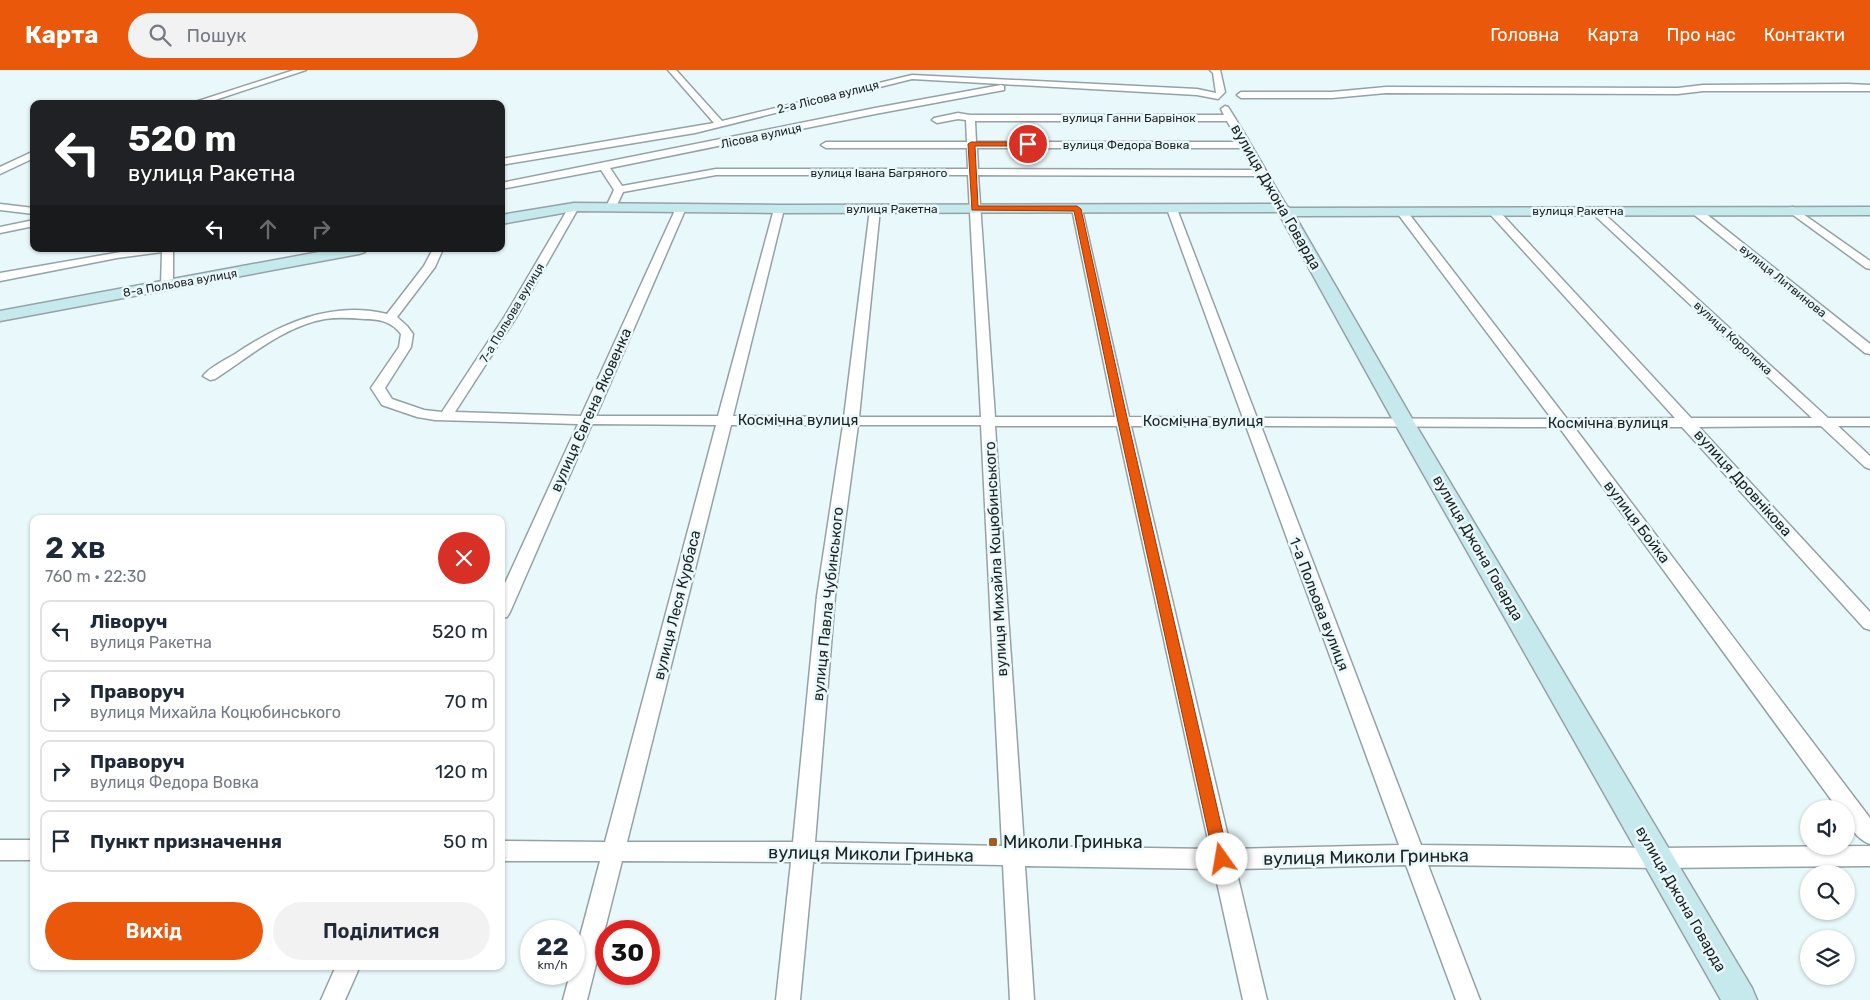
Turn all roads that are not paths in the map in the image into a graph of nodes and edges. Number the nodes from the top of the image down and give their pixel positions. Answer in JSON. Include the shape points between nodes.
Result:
{"nodes":[{"id":1,"x":302,"y":70,"type":"edge"},
{"id":2,"x":672,"y":70,"type":"edge"},
{"id":3,"x":1214,"y":70,"type":"edge"},
{"id":4,"x":1019,"y":82,"type":"junction"},
{"id":5,"x":1870,"y":88,"type":"edge"},
{"id":6,"x":1241,"y":95,"type":"dead end"},
{"id":7,"x":1218,"y":96,"type":"junction"},
{"id":8,"x":206,"y":100,"type":"edge"},
{"id":9,"x":970,"y":118,"type":"junction"},
{"id":10,"x":1231,"y":118,"type":"junction"},
{"id":11,"x":937,"y":120,"type":"dead end"},
{"id":12,"x":720,"y":124,"type":"junction"},
{"id":13,"x":695,"y":130,"type":"junction"},
{"id":14,"x":971,"y":144,"type":"junction"},
{"id":15,"x":826,"y":145,"type":"dead end"},
{"id":16,"x":1246,"y":145,"type":"junction"},
{"id":17,"x":712,"y":146,"type":"junction"},
{"id":18,"x":30,"y":156,"type":"edge"},
{"id":19,"x":505,"y":161,"type":"edge"},
{"id":20,"x":605,"y":168,"type":"junction"},
{"id":21,"x":0,"y":171,"type":"edge"},
{"id":22,"x":1261,"y":173,"type":"junction"},
{"id":23,"x":973,"y":174,"type":"junction"},
{"id":24,"x":505,"y":185,"type":"edge"},
{"id":25,"x":619,"y":190,"type":"junction"},
{"id":26,"x":0,"y":207,"type":"edge"},
{"id":27,"x":574,"y":207,"type":"junction"},
{"id":28,"x":611,"y":207,"type":"junction"},
{"id":29,"x":681,"y":208,"type":"junction"},
{"id":30,"x":779,"y":209,"type":"junction"},
{"id":31,"x":875,"y":209,"type":"junction"},
{"id":32,"x":975,"y":209,"type":"junction"},
{"id":33,"x":1077,"y":209,"type":"junction"},
{"id":34,"x":1172,"y":209,"type":"junction"},
{"id":35,"x":1285,"y":210,"type":"junction"},
{"id":36,"x":1793,"y":210,"type":"junction"},
{"id":37,"x":30,"y":211,"type":"edge"},
{"id":38,"x":1696,"y":211,"type":"junction"},
{"id":39,"x":1870,"y":211,"type":"edge"},
{"id":40,"x":1402,"y":212,"type":"junction"},
{"id":41,"x":1494,"y":212,"type":"junction"},
{"id":42,"x":1596,"y":212,"type":"junction"},
{"id":43,"x":505,"y":219,"type":"edge"},
{"id":44,"x":30,"y":224,"type":"edge"},
{"id":45,"x":0,"y":230,"type":"edge"},
{"id":46,"x":118,"y":252,"type":"edge"},
{"id":47,"x":168,"y":252,"type":"edge"},
{"id":48,"x":343,"y":252,"type":"edge"},
{"id":49,"x":436,"y":252,"type":"edge"},
{"id":50,"x":1870,"y":266,"type":"edge"},
{"id":51,"x":0,"y":277,"type":"edge"},
{"id":52,"x":167,"y":285,"type":"junction"},
{"id":53,"x":0,"y":316,"type":"edge"},
{"id":54,"x":390,"y":318,"type":"junction"},
{"id":55,"x":1870,"y":350,"type":"edge"},
{"id":56,"x":210,"y":376,"type":"dead end"},
{"id":57,"x":446,"y":416,"type":"junction"},
{"id":58,"x":588,"y":420,"type":"junction"},
{"id":59,"x":725,"y":420,"type":"junction"},
{"id":60,"x":851,"y":420,"type":"junction"},
{"id":61,"x":988,"y":420,"type":"junction"},
{"id":62,"x":1251,"y":421,"type":"junction"},
{"id":63,"x":1123,"y":422,"type":"junction"},
{"id":64,"x":1404,"y":422,"type":"junction"},
{"id":65,"x":1687,"y":422,"type":"junction"},
{"id":66,"x":1824,"y":422,"type":"junction"},
{"id":67,"x":1870,"y":422,"type":"edge"},
{"id":68,"x":1563,"y":423,"type":"junction"},
{"id":69,"x":1870,"y":464,"type":"edge"},
{"id":70,"x":505,"y":603,"type":"edge"},
{"id":71,"x":1870,"y":623,"type":"edge"},
{"id":72,"x":1870,"y":835,"type":"edge"},
{"id":73,"x":0,"y":850,"type":"edge"},
{"id":74,"x":30,"y":850,"type":"edge"},
{"id":75,"x":505,"y":852,"type":"edge"},
{"id":76,"x":804,"y":852,"type":"junction"},
{"id":77,"x":613,"y":853,"type":"junction"},
{"id":78,"x":1413,"y":855,"type":"junction"},
{"id":79,"x":1013,"y":856,"type":"junction"},
{"id":80,"x":1870,"y":856,"type":"edge"},
{"id":81,"x":1658,"y":858,"type":"junction"},
{"id":82,"x":1222,"y":859,"type":"junction"},
{"id":83,"x":346,"y":970,"type":"edge"},
{"id":84,"x":333,"y":1000,"type":"edge"},
{"id":85,"x":575,"y":1000,"type":"edge"},
{"id":86,"x":788,"y":1000,"type":"edge"},
{"id":87,"x":1022,"y":1000,"type":"edge"},
{"id":88,"x":1255,"y":1000,"type":"edge"},
{"id":89,"x":1468,"y":1000,"type":"edge"},
{"id":90,"x":1740,"y":1000,"type":"edge"}],
"edges":[{"from":1,"to":8,"type":"street"},
{"from":2,"to":12,"type":"street"},
{"from":3,"to":7,"type":"street","via":[[1217,72]]},
{"from":4,"to":7,"type":"street","name":"2-а Лісова вулиця","via":[[1197,92]]},
{"from":4,"to":12,"type":"street","name":"2-а Лісова вулиця","via":[[906,78]]},
{"from":4,"to":17,"type":"street","name":"Лісова вулиця"},
{"from":5,"to":6,"type":"street","via":[[1386,90],[1332,95]]},
{"from":7,"to":10,"type":"street","name":"вулиця Джона Говарда"},
{"from":9,"to":10,"type":"street","name":"вулиця Ганни Барвінок"},
{"from":9,"to":11,"type":"street","name":"вулиця Ганни Барвінок","via":[[958,116]]},
{"from":9,"to":14,"type":"street","name":"вулиця Михайла Коцюбинського"},
{"from":10,"to":16,"type":"street","name":"вулиця Джона Говарда"},
{"from":12,"to":13,"type":"street","name":"2-а Лісова вулиця"},
{"from":13,"to":17,"type":"street"},
{"from":13,"to":19,"type":"street","name":"2-а Лісова вулиця"},
{"from":14,"to":15,"type":"street","name":"вулиця Федора Вовка"},
{"from":14,"to":16,"type":"street","name":"вулиця Федора Вовка"},
{"from":14,"to":23,"type":"street","name":"вулиця Михайла Коцюбинського"},
{"from":16,"to":22,"type":"street","name":"вулиця Джона Говарда"},
{"from":17,"to":20,"type":"street","name":"Лісова вулиця"},
{"from":18,"to":21,"type":"street"},
{"from":20,"to":24,"type":"street","name":"Лісова вулиця"},
{"from":20,"to":25,"type":"street"},
{"from":22,"to":23,"type":"street","name":"вулиця Івана Багряного"},
{"from":22,"to":35,"type":"street","name":"вулиця Джона Говарда"},
{"from":23,"to":25,"type":"street","name":"вулиця Івана Багряного","via":[[706,173]]},
{"from":23,"to":32,"type":"street","name":"вулиця Михайла Коцюбинського"},
{"from":25,"to":28,"type":"street"},
{"from":26,"to":37,"type":"street"},
{"from":27,"to":28,"type":"street","name":"вулиця Ракетна"},
{"from":27,"to":43,"type":"street","name":"вулиця Ракетна"},
{"from":27,"to":57,"type":"street","name":"7-а Польова вулиця","via":[[516,307]]},
{"from":28,"to":29,"type":"street","name":"вулиця Ракетна"},
{"from":29,"to":30,"type":"street","name":"вулиця Ракетна"},
{"from":29,"to":58,"type":"street","name":"вулиця Євгена Яковенка"},
{"from":30,"to":31,"type":"street","name":"вулиця Ракетна"},
{"from":30,"to":59,"type":"street","name":"вулиця Леся Курбаса"},
{"from":31,"to":32,"type":"street","name":"вулиця Ракетна"},
{"from":31,"to":60,"type":"street","name":"вулиця Павла Чубинського"},
{"from":32,"to":33,"type":"street","name":"вулиця Ракетна"},
{"from":32,"to":61,"type":"street","name":"вулиця Михайла Коцюбинського"},
{"from":33,"to":34,"type":"street","name":"вулиця Ракетна"},
{"from":33,"to":63,"type":"street"},
{"from":34,"to":35,"type":"street","name":"вулиця Ракетна"},
{"from":34,"to":62,"type":"street","name":"1-а Польова вулиця"},
{"from":35,"to":40,"type":"street","name":"вулиця Ракетна"},
{"from":35,"to":64,"type":"street","name":"вулиця Джона Говарда"},
{"from":36,"to":38,"type":"street","name":"вулиця Ракетна"},
{"from":36,"to":39,"type":"street","name":"вулиця Ракетна"},
{"from":36,"to":50,"type":"street"},
{"from":38,"to":42,"type":"street","name":"вулиця Ракетна"},
{"from":38,"to":55,"type":"street","name":"вулиця Литвинова"},
{"from":40,"to":41,"type":"street","name":"вулиця Ракетна"},
{"from":40,"to":68,"type":"street","name":"вулиця Бойка"},
{"from":41,"to":42,"type":"street","name":"вулиця Ракетна"},
{"from":41,"to":65,"type":"street","name":"вулиця Дровнікова"},
{"from":42,"to":66,"type":"street","name":"вулиця Королюка"},
{"from":44,"to":45,"type":"street"},
{"from":46,"to":51,"type":"street"},
{"from":47,"to":52,"type":"street"},
{"from":48,"to":52,"type":"street","name":"8-а Польова вулиця"},
{"from":49,"to":54,"type":"street","via":[[429,267]]},
{"from":52,"to":53,"type":"street","name":"8-а Польова вулиця"},
{"from":54,"to":56,"type":"street","via":[[340,314],[316,317],[283,331]]},
{"from":54,"to":57,"type":"street","name":"Космічна вулиця","via":[[403,328],[406,340],[405,347],[378,388],[381,395],[387,402],[402,408]]},
{"from":57,"to":58,"type":"street","name":"Космічна вулиця"},
{"from":58,"to":59,"type":"street","name":"Космічна вулиця"},
{"from":58,"to":70,"type":"street","name":"вулиця Євгена Яковенка"},
{"from":59,"to":60,"type":"street","name":"Космічна вулиця"},
{"from":59,"to":77,"type":"street","name":"вулиця Леся Курбаса"},
{"from":60,"to":61,"type":"street","name":"Космічна вулиця"},
{"from":60,"to":76,"type":"street","name":"вулиця Павла Чубинського","via":[[826,596]]},
{"from":61,"to":63,"type":"street","name":"Космічна вулиця"},
{"from":61,"to":79,"type":"street","name":"вулиця Михайла Коцюбинського"},
{"from":62,"to":63,"type":"street","name":"Космічна вулиця"},
{"from":62,"to":64,"type":"street","name":"Космічна вулиця"},
{"from":62,"to":78,"type":"street","name":"1-а Польова вулиця"},
{"from":63,"to":82,"type":"street"},
{"from":64,"to":68,"type":"street","name":"Космічна вулиця"},
{"from":64,"to":81,"type":"street","name":"вулиця Джона Говарда"},
{"from":65,"to":66,"type":"street","name":"Космічна вулиця"},
{"from":65,"to":68,"type":"street","name":"Космічна вулиця"},
{"from":65,"to":71,"type":"street","name":"вулиця Дровнікова"},
{"from":66,"to":67,"type":"street","name":"Космічна вулиця"},
{"from":66,"to":69,"type":"street","name":"вулиця Королюка"},
{"from":68,"to":72,"type":"street","name":"вулиця Бойка"},
{"from":73,"to":74,"type":"street"},
{"from":75,"to":77,"type":"street","name":"вулиця Миколи Гринька"},
{"from":76,"to":77,"type":"street","name":"вулиця Миколи Гринька"},
{"from":76,"to":79,"type":"street","name":"вулиця Миколи Гринька"},
{"from":76,"to":86,"type":"street","name":"вулиця Павла Чубинського"},
{"from":77,"to":85,"type":"street","name":"вулиця Леся Курбаса"},
{"from":78,"to":81,"type":"street","name":"вулиця Миколи Гринька"},
{"from":78,"to":82,"type":"street","name":"вулиця Миколи Гринька"},
{"from":78,"to":89,"type":"street","name":"1-а Польова вулиця"},
{"from":79,"to":82,"type":"street","name":"вулиця Миколи Гринька"},
{"from":79,"to":87,"type":"street","name":"вулиця Михайла Коцюбинського"},
{"from":80,"to":81,"type":"street","name":"вулиця Миколи Гринька"},
{"from":81,"to":90,"type":"street","name":"вулиця Джона Говарда"},
{"from":82,"to":88,"type":"street"},
{"from":83,"to":84,"type":"street"}]}
